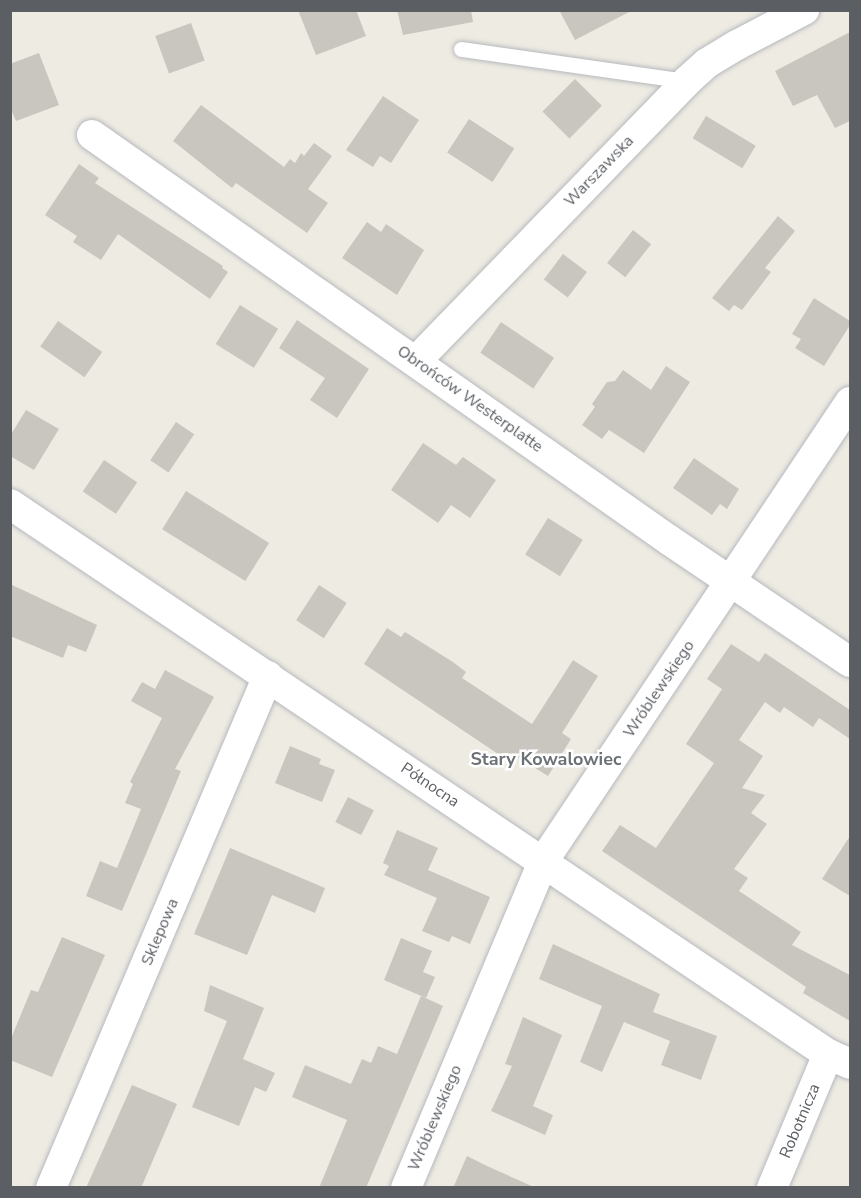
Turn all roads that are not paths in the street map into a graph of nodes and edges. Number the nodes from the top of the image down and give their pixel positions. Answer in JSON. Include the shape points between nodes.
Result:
{"nodes":[{"id":1,"x":804,"y":10,"type":"edge"},
{"id":2,"x":461,"y":50,"type":"dead end"},
{"id":3,"x":687,"y":81,"type":"junction"},
{"id":4,"x":92,"y":135,"type":"dead end"},
{"id":5,"x":416,"y":361,"type":"junction"},
{"id":6,"x":850,"y":402,"type":"edge"},
{"id":7,"x":10,"y":504,"type":"edge"},
{"id":8,"x":731,"y":582,"type":"junction"},
{"id":9,"x":850,"y":662,"type":"edge"},
{"id":10,"x":268,"y":676,"type":"junction"},
{"id":11,"x":544,"y":860,"type":"junction"},
{"id":12,"x":839,"y":1059,"type":"edge"},
{"id":13,"x":51,"y":1188,"type":"edge"},
{"id":14,"x":406,"y":1188,"type":"edge"},
{"id":15,"x":772,"y":1188,"type":"edge"}],
"edges":[{"from":1,"to":3,"type":"street","name":"Warszawska","via":[[707,63]]},
{"from":2,"to":3,"type":"lane"},
{"from":3,"to":5,"type":"street","name":"Warszawska"},
{"from":4,"to":5,"type":"street","name":"Obrońców Westerplatte"},
{"from":5,"to":8,"type":"street","name":"Obrońców Westerplatte"},
{"from":6,"to":8,"type":"street","name":"Wróblewskiego"},
{"from":7,"to":10,"type":"street","name":"Północna"},
{"from":8,"to":9,"type":"street","name":"Obrońców Westerplatte"},
{"from":8,"to":11,"type":"street","name":"Wróblewskiego"},
{"from":10,"to":11,"type":"street","name":"Północna"},
{"from":10,"to":13,"type":"street","name":"Sklepowa"},
{"from":11,"to":12,"type":"street","name":"Północna"},
{"from":11,"to":14,"type":"street","name":"Wróblewskiego"},
{"from":12,"to":15,"type":"street","name":"Robotnicza"}]}
